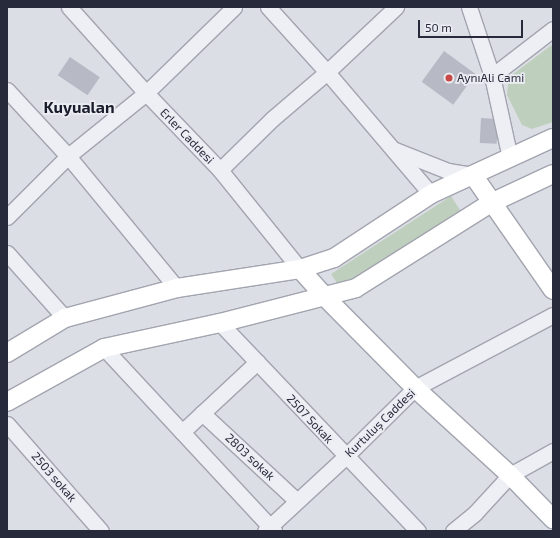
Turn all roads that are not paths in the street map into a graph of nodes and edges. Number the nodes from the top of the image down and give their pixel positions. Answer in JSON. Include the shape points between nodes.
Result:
{"nodes":[{"id":1,"x":69,"y":7,"type":"edge"},
{"id":2,"x":234,"y":7,"type":"edge"},
{"id":3,"x":268,"y":7,"type":"edge"},
{"id":4,"x":396,"y":7,"type":"edge"},
{"id":5,"x":469,"y":7,"type":"edge"},
{"id":6,"x":553,"y":29,"type":"edge"},
{"id":7,"x":327,"y":72,"type":"junction"},
{"id":8,"x":492,"y":76,"type":"junction"},
{"id":9,"x":146,"y":93,"type":"junction"},
{"id":10,"x":8,"y":94,"type":"edge"},
{"id":11,"x":553,"y":138,"type":"edge"},
{"id":12,"x":393,"y":149,"type":"junction"},
{"id":13,"x":68,"y":156,"type":"junction"},
{"id":14,"x":510,"y":158,"type":"junction"},
{"id":15,"x":220,"y":170,"type":"junction"},
{"id":16,"x":553,"y":174,"type":"edge"},
{"id":17,"x":473,"y":175,"type":"junction"},
{"id":18,"x":431,"y":194,"type":"junction"},
{"id":19,"x":491,"y":203,"type":"junction"},
{"id":20,"x":7,"y":217,"type":"edge"},
{"id":21,"x":7,"y":253,"type":"edge"},
{"id":22,"x":300,"y":269,"type":"junction"},
{"id":23,"x":177,"y":288,"type":"junction"},
{"id":24,"x":553,"y":290,"type":"edge"},
{"id":25,"x":324,"y":296,"type":"junction"},
{"id":26,"x":553,"y":315,"type":"edge"},
{"id":27,"x":66,"y":318,"type":"junction"},
{"id":28,"x":220,"y":323,"type":"junction"},
{"id":29,"x":104,"y":348,"type":"junction"},
{"id":30,"x":7,"y":353,"type":"edge"},
{"id":31,"x":257,"y":362,"type":"junction"},
{"id":32,"x":415,"y":388,"type":"junction"},
{"id":33,"x":7,"y":402,"type":"edge"},
{"id":34,"x":202,"y":413,"type":"junction"},
{"id":35,"x":7,"y":424,"type":"edge"},
{"id":36,"x":182,"y":432,"type":"junction"},
{"id":37,"x":553,"y":451,"type":"edge"},
{"id":38,"x":345,"y":457,"type":"junction"},
{"id":39,"x":510,"y":475,"type":"junction"},
{"id":40,"x":297,"y":502,"type":"junction"},
{"id":41,"x":553,"y":520,"type":"edge"},
{"id":42,"x":269,"y":530,"type":"edge"},
{"id":43,"x":101,"y":531,"type":"edge"},
{"id":44,"x":418,"y":531,"type":"edge"},
{"id":45,"x":453,"y":531,"type":"edge"}],
"edges":[{"from":1,"to":9,"type":"street","name":"Erler Caddesi"},
{"from":2,"to":9,"type":"street"},
{"from":3,"to":7,"type":"street"},
{"from":4,"to":7,"type":"street"},
{"from":5,"to":8,"type":"street"},
{"from":6,"to":8,"type":"street"},
{"from":7,"to":12,"type":"street"},
{"from":7,"to":15,"type":"street","via":[[272,119]]},
{"from":8,"to":14,"type":"street"},
{"from":9,"to":13,"type":"street"},
{"from":9,"to":15,"type":"street","name":"Erler Caddesi"},
{"from":10,"to":13,"type":"street"},
{"from":11,"to":14,"type":"main road"},
{"from":12,"to":17,"type":"street","via":[[448,171]]},
{"from":12,"to":18,"type":"street"},
{"from":13,"to":20,"type":"street"},
{"from":13,"to":23,"type":"street"},
{"from":14,"to":17,"type":"main road"},
{"from":15,"to":22,"type":"street","name":"Erler Caddesi"},
{"from":16,"to":19,"type":"main road"},
{"from":17,"to":18,"type":"main road"},
{"from":17,"to":19,"type":"main road"},
{"from":18,"to":22,"type":"main road","via":[[334,258]]},
{"from":19,"to":24,"type":"main road"},
{"from":19,"to":25,"type":"main road","via":[[356,288]]},
{"from":21,"to":27,"type":"street"},
{"from":22,"to":23,"type":"main road"},
{"from":22,"to":25,"type":"main road"},
{"from":23,"to":27,"type":"main road"},
{"from":25,"to":28,"type":"main road"},
{"from":25,"to":32,"type":"main road"},
{"from":26,"to":32,"type":"street","name":"Kurtuluş Caddesi"},
{"from":27,"to":30,"type":"main road"},
{"from":28,"to":29,"type":"main road"},
{"from":28,"to":31,"type":"street","name":"2507 Sokak"},
{"from":29,"to":33,"type":"main road"},
{"from":29,"to":36,"type":"street"},
{"from":31,"to":34,"type":"street"},
{"from":31,"to":38,"type":"street","name":"2507 Sokak"},
{"from":32,"to":38,"type":"street","name":"Kurtuluş Caddesi"},
{"from":32,"to":39,"type":"main road"},
{"from":34,"to":36,"type":"street"},
{"from":34,"to":40,"type":"street","name":"2803 sokak"},
{"from":35,"to":43,"type":"street","name":"2503 sokak"},
{"from":36,"to":42,"type":"street"},
{"from":37,"to":39,"type":"street"},
{"from":38,"to":40,"type":"street","name":"Kurtuluş Caddesi"},
{"from":38,"to":44,"type":"street","name":"2507 Sokak"},
{"from":39,"to":41,"type":"main road"},
{"from":39,"to":45,"type":"street","via":[[475,513]]},
{"from":40,"to":42,"type":"street","name":"Kurtuluş Caddesi"}]}
